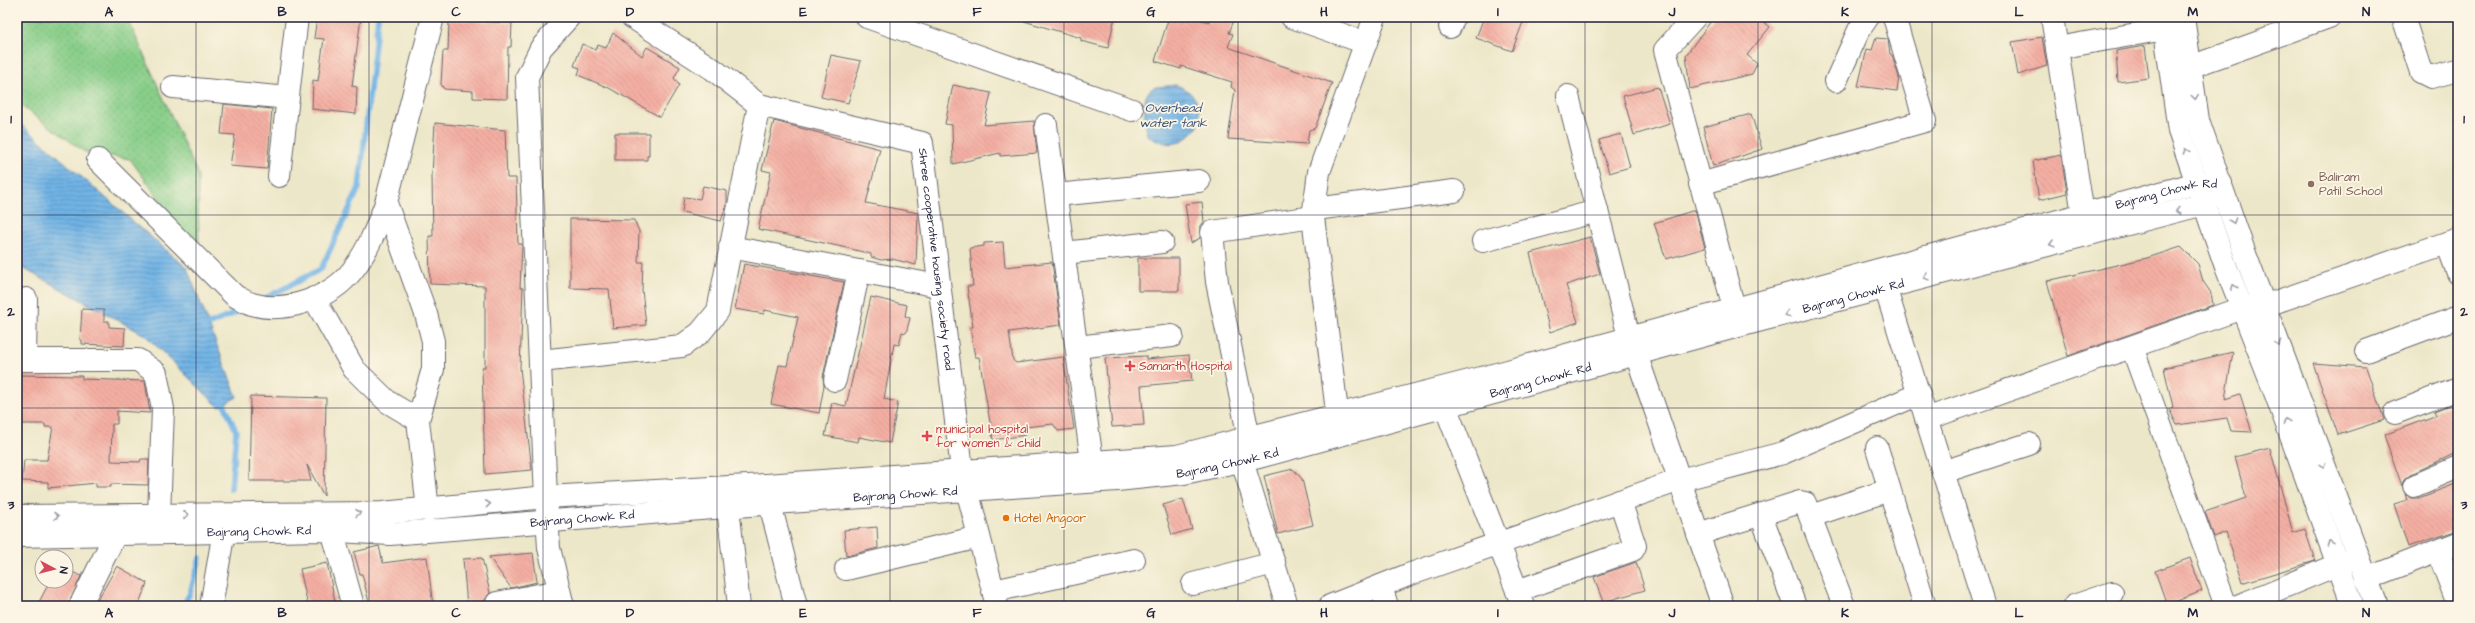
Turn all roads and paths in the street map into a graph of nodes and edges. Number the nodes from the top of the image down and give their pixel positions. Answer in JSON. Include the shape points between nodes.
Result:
{"nodes":[{"id":1,"x":297,"y":17,"type":"edge"},
{"id":2,"x":433,"y":17,"type":"edge"},
{"id":3,"x":569,"y":17,"type":"edge"},
{"id":4,"x":632,"y":17,"type":"edge"},
{"id":5,"x":867,"y":17,"type":"edge"},
{"id":6,"x":1292,"y":17,"type":"edge"},
{"id":7,"x":1375,"y":17,"type":"edge"},
{"id":8,"x":1695,"y":17,"type":"edge"},
{"id":9,"x":1868,"y":17,"type":"edge"},
{"id":10,"x":1894,"y":17,"type":"edge"},
{"id":11,"x":2052,"y":17,"type":"edge"},
{"id":12,"x":2183,"y":17,"type":"edge"},
{"id":13,"x":2329,"y":17,"type":"edge"},
{"id":14,"x":2403,"y":17,"type":"edge"},
{"id":15,"x":2164,"y":23,"type":"edge"},
{"id":16,"x":1366,"y":43,"type":"junction"},
{"id":17,"x":2056,"y":48,"type":"junction"},
{"id":18,"x":2190,"y":67,"type":"junction"},
{"id":19,"x":2458,"y":70,"type":"edge"},
{"id":20,"x":1836,"y":82,"type":"dead end"},
{"id":21,"x":172,"y":87,"type":"dead end"},
{"id":22,"x":1568,"y":96,"type":"dead end"},
{"id":23,"x":288,"y":98,"type":"junction"},
{"id":24,"x":759,"y":105,"type":"junction"},
{"id":25,"x":1132,"y":110,"type":"dead end"},
{"id":26,"x":1046,"y":124,"type":"dead end"},
{"id":27,"x":98,"y":160,"type":"dead end"},
{"id":28,"x":279,"y":176,"type":"dead end"},
{"id":29,"x":1198,"y":181,"type":"dead end"},
{"id":30,"x":2197,"y":183,"type":"junction"},
{"id":31,"x":1700,"y":184,"type":"junction"},
{"id":32,"x":2221,"y":184,"type":"junction"},
{"id":33,"x":1454,"y":191,"type":"dead end"},
{"id":34,"x":1056,"y":195,"type":"junction"},
{"id":35,"x":386,"y":203,"type":"junction"},
{"id":36,"x":2204,"y":204,"type":"junction"},
{"id":37,"x":1597,"y":211,"type":"junction"},
{"id":38,"x":1314,"y":213,"type":"junction"},
{"id":39,"x":2083,"y":214,"type":"junction"},
{"id":40,"x":1483,"y":241,"type":"dead end"},
{"id":41,"x":2452,"y":241,"type":"edge"},
{"id":42,"x":1162,"y":242,"type":"dead end"},
{"id":43,"x":730,"y":247,"type":"junction"},
{"id":44,"x":1064,"y":253,"type":"junction"},
{"id":45,"x":859,"y":271,"type":"junction"},
{"id":46,"x":2458,"y":273,"type":"edge"},
{"id":47,"x":1883,"y":278,"type":"junction"},
{"id":48,"x":939,"y":286,"type":"junction"},
{"id":49,"x":314,"y":298,"type":"junction"},
{"id":50,"x":26,"y":299,"type":"dead end"},
{"id":51,"x":2264,"y":306,"type":"junction"},
{"id":52,"x":2242,"y":308,"type":"junction"},
{"id":53,"x":2458,"y":317,"type":"edge"},
{"id":54,"x":1736,"y":318,"type":"junction"},
{"id":55,"x":1172,"y":336,"type":"dead end"},
{"id":56,"x":1632,"y":346,"type":"junction"},
{"id":57,"x":1077,"y":347,"type":"junction"},
{"id":58,"x":2132,"y":347,"type":"junction"},
{"id":59,"x":2366,"y":351,"type":"dead end"},
{"id":60,"x":21,"y":360,"type":"edge"},
{"id":61,"x":540,"y":361,"type":"junction"},
{"id":62,"x":835,"y":380,"type":"dead end"},
{"id":63,"x":2458,"y":390,"type":"edge"},
{"id":64,"x":1919,"y":394,"type":"junction"},
{"id":65,"x":1445,"y":406,"type":"junction"},
{"id":66,"x":2395,"y":413,"type":"dead end"},
{"id":67,"x":1926,"y":419,"type":"junction"},
{"id":68,"x":418,"y":420,"type":"junction"},
{"id":69,"x":1339,"y":425,"type":"junction"},
{"id":70,"x":2029,"y":444,"type":"dead end"},
{"id":71,"x":1242,"y":447,"type":"junction"},
{"id":72,"x":1877,"y":448,"type":"dead end"},
{"id":73,"x":2458,"y":467,"type":"edge"},
{"id":74,"x":1093,"y":471,"type":"junction"},
{"id":75,"x":1943,"y":472,"type":"junction"},
{"id":76,"x":964,"y":480,"type":"junction"},
{"id":77,"x":1680,"y":480,"type":"junction"},
{"id":78,"x":2414,"y":486,"type":"dead end"},
{"id":79,"x":1889,"y":490,"type":"junction"},
{"id":80,"x":768,"y":494,"type":"junction"},
{"id":81,"x":546,"y":497,"type":"junction"},
{"id":82,"x":1620,"y":501,"type":"junction"},
{"id":83,"x":728,"y":507,"type":"junction"},
{"id":84,"x":428,"y":510,"type":"junction"},
{"id":85,"x":1761,"y":514,"type":"junction"},
{"id":86,"x":159,"y":515,"type":"junction"},
{"id":87,"x":17,"y":516,"type":"edge"},
{"id":88,"x":1811,"y":516,"type":"junction"},
{"id":89,"x":330,"y":522,"type":"junction"},
{"id":90,"x":548,"y":522,"type":"junction"},
{"id":91,"x":226,"y":524,"type":"junction"},
{"id":92,"x":1698,"y":534,"type":"junction"},
{"id":93,"x":115,"y":535,"type":"junction"},
{"id":94,"x":17,"y":536,"type":"edge"},
{"id":95,"x":979,"y":537,"type":"junction"},
{"id":96,"x":2458,"y":543,"type":"edge"},
{"id":97,"x":1498,"y":544,"type":"junction"},
{"id":98,"x":2438,"y":551,"type":"junction"},
{"id":99,"x":2358,"y":556,"type":"junction"},
{"id":100,"x":1134,"y":560,"type":"dead end"},
{"id":101,"x":1274,"y":563,"type":"junction"},
{"id":102,"x":2338,"y":565,"type":"junction"},
{"id":103,"x":846,"y":569,"type":"dead end"},
{"id":104,"x":2366,"y":579,"type":"junction"},
{"id":105,"x":1193,"y":584,"type":"dead end"},
{"id":106,"x":2112,"y":593,"type":"dead end"},
{"id":107,"x":1384,"y":596,"type":"edge"},
{"id":108,"x":561,"y":598,"type":"edge"},
{"id":109,"x":996,"y":598,"type":"edge"},
{"id":110,"x":1520,"y":598,"type":"edge"},
{"id":111,"x":2458,"y":604,"type":"edge"},
{"id":112,"x":80,"y":606,"type":"edge"},
{"id":113,"x":211,"y":606,"type":"edge"},
{"id":114,"x":353,"y":606,"type":"edge"},
{"id":115,"x":498,"y":606,"type":"edge"},
{"id":116,"x":739,"y":606,"type":"edge"},
{"id":117,"x":796,"y":606,"type":"edge"},
{"id":118,"x":1287,"y":606,"type":"edge"},
{"id":119,"x":1330,"y":606,"type":"edge"},
{"id":120,"x":1723,"y":606,"type":"edge"},
{"id":121,"x":1795,"y":606,"type":"edge"},
{"id":122,"x":1844,"y":606,"type":"edge"},
{"id":123,"x":1925,"y":606,"type":"edge"},
{"id":124,"x":1985,"y":606,"type":"edge"},
{"id":125,"x":2074,"y":606,"type":"edge"},
{"id":126,"x":2226,"y":606,"type":"edge"},
{"id":127,"x":2238,"y":606,"type":"edge"},
{"id":128,"x":2353,"y":606,"type":"edge"},
{"id":129,"x":2376,"y":606,"type":"edge"}],
"edges":[{"from":1,"to":23,"type":"street"},
{"from":2,"to":35,"type":"street"},
{"from":3,"to":61,"type":"street","via":[[541,48],[527,77]]},
{"from":4,"to":24,"type":"street","via":[[714,70]]},
{"from":5,"to":25,"type":"street"},
{"from":6,"to":16,"type":"street"},
{"from":7,"to":16,"type":"street"},
{"from":8,"to":31,"type":"street","via":[[1665,50]]},
{"from":9,"to":20,"type":"street","via":[[1859,30]]},
{"from":10,"to":31,"type":"street","via":[[1925,122]]},
{"from":11,"to":17,"type":"street"},
{"from":12,"to":18,"type":"street"},
{"from":13,"to":18,"type":"street"},
{"from":14,"to":19,"type":"street","via":[[2421,72],[2432,77]]},
{"from":15,"to":17,"type":"street"},
{"from":30,"to":15,"type":"street","one_way":true,"via":[[2179,131]]},
{"from":16,"to":38,"type":"street","via":[[1319,172]]},
{"from":17,"to":39,"type":"street"},
{"from":18,"to":32,"type":"street","one_way":true,"via":[[2198,120]]},
{"from":21,"to":23,"type":"street"},
{"from":22,"to":37,"type":"street"},
{"from":23,"to":28,"type":"street"},
{"from":24,"to":43,"type":"street"},
{"from":24,"to":48,"type":"street","name":"Shree cooperative housing society road","via":[[922,143]]},
{"from":26,"to":34,"type":"street"},
{"from":27,"to":49,"type":"street","via":[[235,296],[252,304],[276,307]]},
{"from":29,"to":34,"type":"street"},
{"from":30,"to":32,"type":"street","name":"Bajrang Chowk Rd"},
{"from":30,"to":36,"type":"street"},
{"from":30,"to":39,"type":"street","name":"Bajrang Chowk Rd"},
{"from":31,"to":54,"type":"street"},
{"from":32,"to":36,"type":"street","name":"Bajrang Chowk Rd"},
{"from":32,"to":51,"type":"street","one_way":true},
{"from":33,"to":38,"type":"street"},
{"from":34,"to":44,"type":"street"},
{"from":35,"to":49,"type":"street","via":[[368,246],[351,272],[328,292]]},
{"from":35,"to":68,"type":"street","via":[[426,314],[433,341],[433,369]]},
{"from":36,"to":47,"type":"street","name":"Bajrang Chowk Rd","one_way":true},
{"from":52,"to":36,"type":"street","one_way":true},
{"from":37,"to":40,"type":"street"},
{"from":37,"to":56,"type":"street"},
{"from":38,"to":69,"type":"street"},
{"from":38,"to":71,"type":"street","via":[[1212,232],[1216,282]]},
{"from":39,"to":47,"type":"street","name":"Bajrang Chowk Rd"},
{"from":41,"to":46,"type":"street"},
{"from":41,"to":51,"type":"street"},
{"from":42,"to":44,"type":"street"},
{"from":43,"to":45,"type":"street"},
{"from":43,"to":61,"type":"street","via":[[718,311],[700,333],[682,346]]},
{"from":44,"to":57,"type":"street"},
{"from":45,"to":48,"type":"street"},
{"from":45,"to":62,"type":"street"},
{"from":47,"to":54,"type":"street","name":"Bajrang Chowk Rd"},
{"from":47,"to":64,"type":"street"},
{"from":48,"to":76,"type":"street","name":"Shree cooperative housing society road"},
{"from":49,"to":68,"type":"street","via":[[354,369],[388,402]]},
{"from":50,"to":60,"type":"street"},
{"from":51,"to":52,"type":"street"},
{"from":51,"to":99,"type":"street","one_way":true},
{"from":52,"to":58,"type":"street"},
{"from":102,"to":52,"type":"street","one_way":true},
{"from":53,"to":59,"type":"street"},
{"from":54,"to":56,"type":"street","name":"Bajrang Chowk Rd"},
{"from":55,"to":57,"type":"street"},
{"from":56,"to":65,"type":"street","name":"Bajrang Chowk Rd"},
{"from":56,"to":69,"type":"street","name":"Bajrang Chowk Rd"},
{"from":56,"to":77,"type":"street"},
{"from":57,"to":74,"type":"street"},
{"from":58,"to":67,"type":"street"},
{"from":58,"to":126,"type":"street"},
{"from":60,"to":86,"type":"street","via":[[138,360],[156,373],[163,409]]},
{"from":61,"to":81,"type":"street"},
{"from":63,"to":66,"type":"street"},
{"from":64,"to":67,"type":"street"},
{"from":64,"to":77,"type":"street","via":[[1783,453]]},
{"from":65,"to":69,"type":"street","name":"Bajrang Chowk Rd"},
{"from":65,"to":97,"type":"street"},
{"from":67,"to":75,"type":"street"},
{"from":68,"to":84,"type":"street"},
{"from":69,"to":71,"type":"street","name":"Bajrang Chowk Rd"},
{"from":70,"to":75,"type":"street"},
{"from":71,"to":74,"type":"street","name":"Bajrang Chowk Rd"},
{"from":71,"to":101,"type":"street"},
{"from":72,"to":79,"type":"street"},
{"from":73,"to":78,"type":"street"},
{"from":74,"to":76,"type":"street","name":"Bajrang Chowk Rd"},
{"from":75,"to":124,"type":"street"},
{"from":76,"to":80,"type":"street","name":"Bajrang Chowk Rd"},
{"from":76,"to":95,"type":"street","name":"Shree cooperative housing society road"},
{"from":77,"to":82,"type":"street"},
{"from":77,"to":92,"type":"street"},
{"from":79,"to":88,"type":"street"},
{"from":79,"to":123,"type":"street"},
{"from":80,"to":81,"type":"street","name":"Bajrang Chowk Rd"},
{"from":80,"to":83,"type":"street","name":"Bajrang Chowk Rd"},
{"from":80,"to":117,"type":"street"},
{"from":84,"to":81,"type":"street","name":"Bajrang Chowk Rd","one_way":true},
{"from":81,"to":90,"type":"street"},
{"from":82,"to":97,"type":"street"},
{"from":82,"to":110,"type":"street","via":[[1635,546],[1633,550]]},
{"from":83,"to":90,"type":"street","name":"Bajrang Chowk Rd"},
{"from":83,"to":116,"type":"street"},
{"from":89,"to":84,"type":"street","name":"Bajrang Chowk Rd","one_way":true},
{"from":85,"to":88,"type":"street","via":[[1800,502],[1807,505]]},
{"from":85,"to":92,"type":"street"},
{"from":85,"to":121,"type":"street"},
{"from":87,"to":86,"type":"street","name":"Bajrang Chowk Rd","one_way":true},
{"from":86,"to":91,"type":"street","name":"Bajrang Chowk Rd","one_way":true},
{"from":88,"to":122,"type":"street"},
{"from":89,"to":90,"type":"street","name":"Bajrang Chowk Rd","via":[[390,534]]},
{"from":89,"to":91,"type":"street","name":"Bajrang Chowk Rd"},
{"from":89,"to":114,"type":"street"},
{"from":90,"to":108,"type":"street","via":[[549,548]]},
{"from":91,"to":93,"type":"street","name":"Bajrang Chowk Rd"},
{"from":91,"to":113,"type":"street"},
{"from":92,"to":120,"type":"street"},
{"from":93,"to":94,"type":"street","name":"Bajrang Chowk Rd"},
{"from":93,"to":112,"type":"street"},
{"from":95,"to":103,"type":"street"},
{"from":95,"to":109,"type":"street","name":"Shree cooperative housing society road"},
{"from":96,"to":98,"type":"street"},
{"from":97,"to":107,"type":"street"},
{"from":97,"to":110,"type":"street"},
{"from":98,"to":104,"type":"street"},
{"from":98,"to":111,"type":"street"},
{"from":99,"to":102,"type":"street"},
{"from":99,"to":104,"type":"street"},
{"from":100,"to":109,"type":"street"},
{"from":101,"to":105,"type":"street"},
{"from":101,"to":118,"type":"street"},
{"from":102,"to":127,"type":"street"},
{"from":102,"to":128,"type":"street"},
{"from":104,"to":129,"type":"street"},
{"from":106,"to":125,"type":"street"},
{"from":107,"to":119,"type":"street"},
{"from":108,"to":115,"type":"street","via":[[497,603]]}]}
